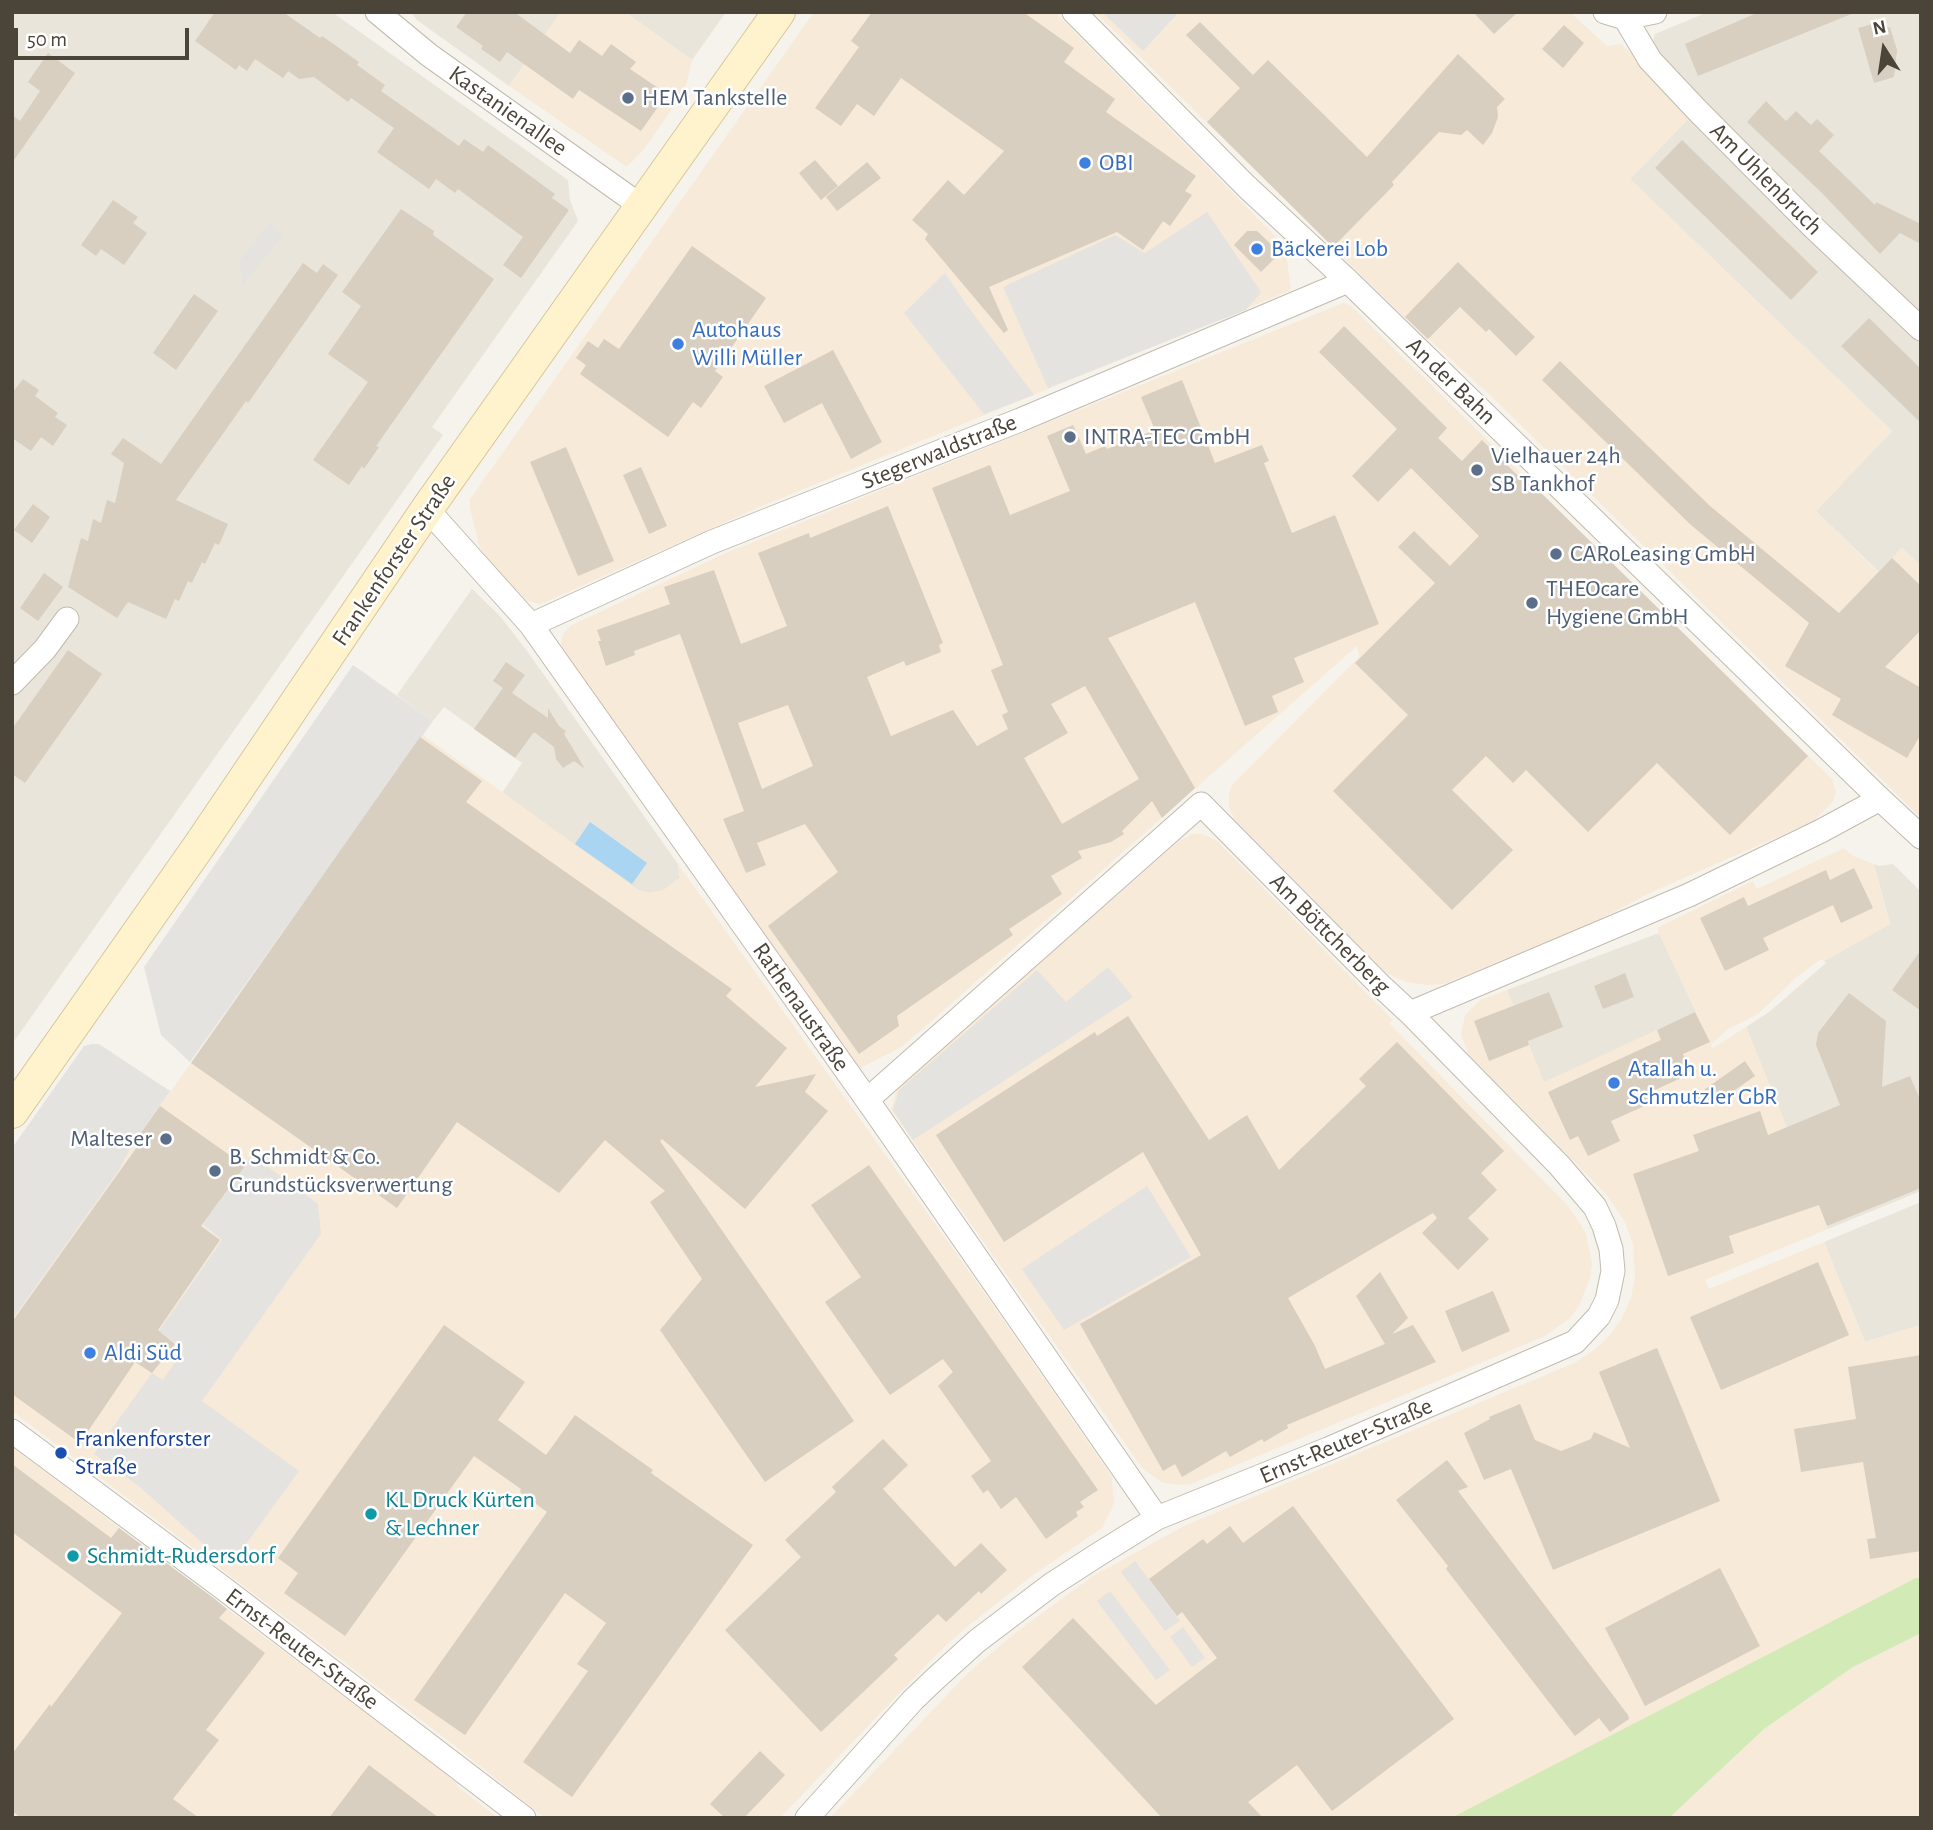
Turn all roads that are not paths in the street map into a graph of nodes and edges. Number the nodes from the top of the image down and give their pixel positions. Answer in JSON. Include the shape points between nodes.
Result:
{"nodes":[{"id":1,"x":779,"y":12,"type":"edge"},
{"id":2,"x":1074,"y":12,"type":"edge"},
{"id":3,"x":1655,"y":12,"type":"edge"},
{"id":4,"x":379,"y":13,"type":"edge"},
{"id":5,"x":1615,"y":15,"type":"edge"},
{"id":6,"x":641,"y":206,"type":"junction"},
{"id":7,"x":1348,"y":281,"type":"junction"},
{"id":8,"x":1921,"y":329,"type":"edge"},
{"id":9,"x":427,"y":509,"type":"junction"},
{"id":10,"x":67,"y":619,"type":"dead end"},
{"id":11,"x":531,"y":625,"type":"junction"},
{"id":12,"x":12,"y":683,"type":"edge"},
{"id":13,"x":1880,"y":799,"type":"junction"},
{"id":14,"x":1921,"y":836,"type":"edge"},
{"id":15,"x":1410,"y":1013,"type":"junction"},
{"id":16,"x":867,"y":1100,"type":"junction"},
{"id":17,"x":12,"y":1112,"type":"edge"},
{"id":18,"x":12,"y":1432,"type":"edge"},
{"id":19,"x":1157,"y":1518,"type":"junction"},
{"id":20,"x":524,"y":1818,"type":"edge"},
{"id":21,"x":807,"y":1818,"type":"edge"}],
"edges":[{"from":1,"to":6,"type":"main road","name":"Frankenforster Straße"},
{"from":2,"to":7,"type":"street","name":"An der Bahn","via":[[1245,186]]},
{"from":3,"to":5,"type":"street"},
{"from":4,"to":6,"type":"street","name":"Kastanienallee","via":[[429,55]]},
{"from":5,"to":8,"type":"street","name":"Am Uhlenbruch","via":[[1696,109]]},
{"from":6,"to":9,"type":"main road","name":"Frankenforster Straße"},
{"from":7,"to":11,"type":"street","name":"Stegerwaldstraße","via":[[1020,420],[712,542]]},
{"from":7,"to":13,"type":"street","name":"An der Bahn"},
{"from":9,"to":11,"type":"street","name":"Rathenaustraße"},
{"from":9,"to":17,"type":"main road","name":"Frankenforster Straße","via":[[222,814]]},
{"from":10,"to":12,"type":"street"},
{"from":11,"to":16,"type":"street","name":"Rathenaustraße"},
{"from":13,"to":14,"type":"street","name":"An der Bahn"},
{"from":13,"to":15,"type":"street","name":"Am Böttcherberg","via":[[1689,895]]},
{"from":15,"to":16,"type":"street","name":"Am Böttcherberg","via":[[1200,804]]},
{"from":15,"to":19,"type":"street","name":"Ernst-Reuter-Straße","via":[[1595,1207],[1611,1249],[1613,1271],[1599,1316],[1575,1342]]},
{"from":16,"to":19,"type":"street","name":"Rathenaustraße"},
{"from":18,"to":20,"type":"street","name":"Ernst-Reuter-Straße"},
{"from":19,"to":21,"type":"street","name":"Ernst-Reuter-Straße","via":[[1060,1579],[977,1641],[913,1700]]}]}
